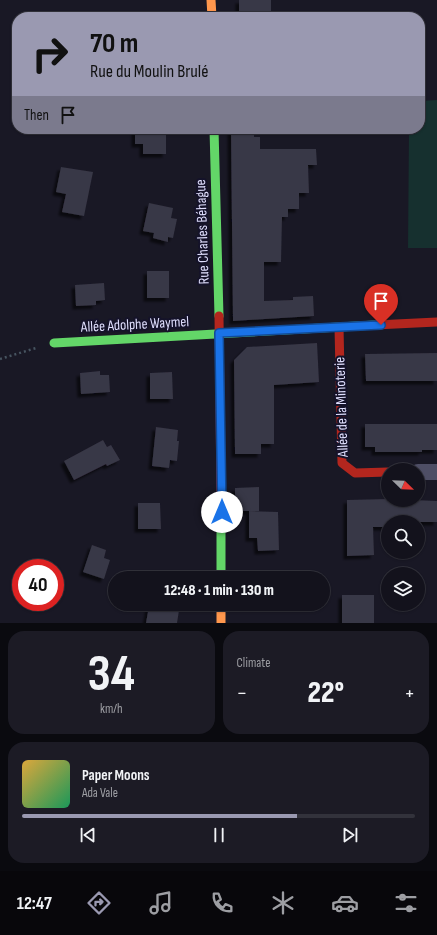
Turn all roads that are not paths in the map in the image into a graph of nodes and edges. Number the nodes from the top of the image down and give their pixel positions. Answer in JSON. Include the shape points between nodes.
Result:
{"nodes":[{"id":1,"x":211,"y":0,"type":"edge"},
{"id":2,"x":212,"y":12,"type":"edge"},
{"id":3,"x":214,"y":134,"type":"edge"},
{"id":4,"x":437,"y":322,"type":"edge"},
{"id":5,"x":339,"y":327,"type":"junction"},
{"id":6,"x":219,"y":333,"type":"junction"},
{"id":7,"x":54,"y":343,"type":"road end"},
{"id":8,"x":381,"y":472,"type":"edge"},
{"id":9,"x":425,"y":472,"type":"edge"},
{"id":10,"x":437,"y":472,"type":"edge"},
{"id":11,"x":221,"y":571,"type":"edge"},
{"id":12,"x":221,"y":611,"type":"edge"},
{"id":13,"x":221,"y":623,"type":"edge"}],
"edges":[{"from":1,"to":2,"type":"street"},
{"from":3,"to":6,"type":"street","name":"Rue Charles Béhague"},
{"from":4,"to":5,"type":"street","name":"Allée Adolphe Waymel"},
{"from":5,"to":6,"type":"street","name":"Allée Adolphe Waymel"},
{"from":5,"to":8,"type":"street","name":"Allée de la Minoterie","via":[[342,463],[355,473]]},
{"from":6,"to":7,"type":"street","name":"Allée Adolphe Waymel"},
{"from":6,"to":11,"type":"street","name":"Rue Charles Béhague"},
{"from":9,"to":10,"type":"street"},
{"from":12,"to":13,"type":"street"}]}
